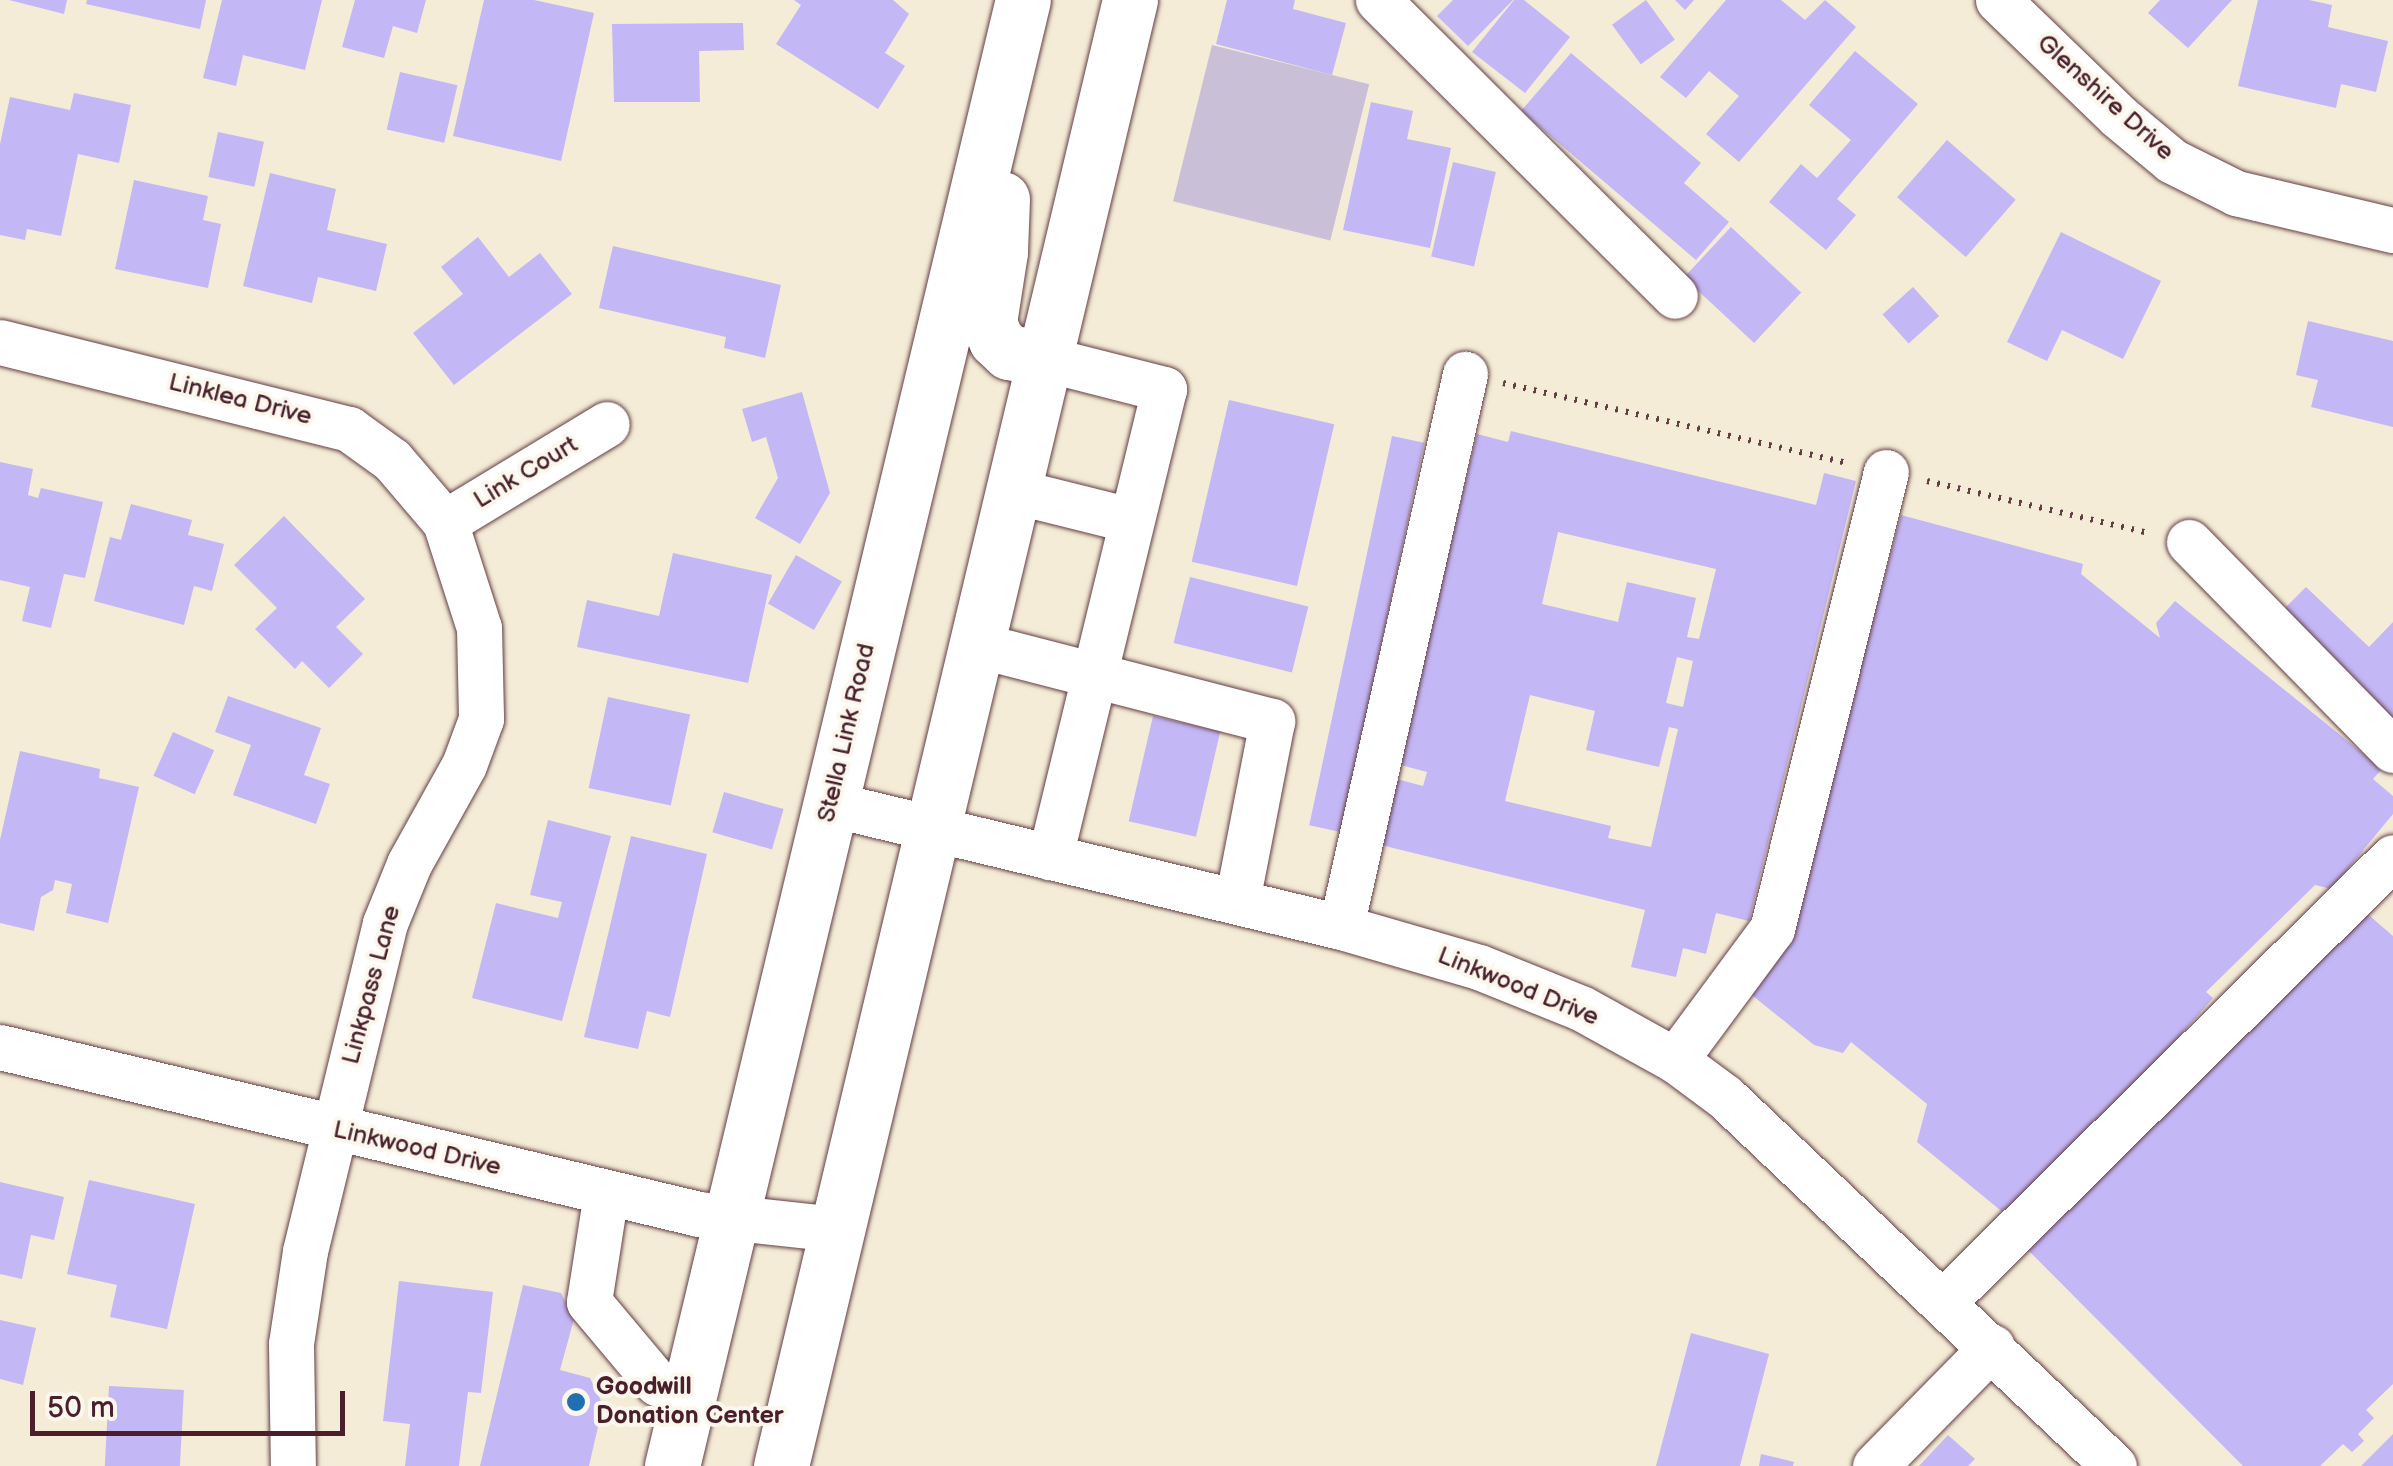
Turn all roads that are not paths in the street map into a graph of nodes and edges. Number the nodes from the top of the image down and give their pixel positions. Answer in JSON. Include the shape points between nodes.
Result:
{"nodes":[{"id":1,"x":1023,"y":0,"type":"edge"},
{"id":2,"x":1130,"y":0,"type":"edge"},
{"id":3,"x":1378,"y":0,"type":"edge"},
{"id":4,"x":1998,"y":0,"type":"edge"},
{"id":5,"x":1006,"y":72,"type":"junction"},
{"id":6,"x":2393,"y":230,"type":"edge"},
{"id":7,"x":1675,"y":296,"type":"dead end"},
{"id":8,"x":0,"y":342,"type":"edge"},
{"id":9,"x":1046,"y":359,"type":"junction"},
{"id":10,"x":1465,"y":374,"type":"road end"},
{"id":11,"x":608,"y":424,"type":"dead end"},
{"id":12,"x":1886,"y":472,"type":"road end"},
{"id":13,"x":1014,"y":491,"type":"junction"},
{"id":14,"x":1130,"y":520,"type":"junction"},
{"id":15,"x":445,"y":522,"type":"junction"},
{"id":16,"x":2188,"y":542,"type":"road end"},
{"id":17,"x":978,"y":645,"type":"junction"},
{"id":18,"x":1091,"y":675,"type":"junction"},
{"id":19,"x":2393,"y":750,"type":"edge"},
{"id":20,"x":830,"y":804,"type":"junction"},
{"id":21,"x":934,"y":830,"type":"junction"},
{"id":22,"x":1050,"y":857,"type":"junction"},
{"id":23,"x":2386,"y":877,"type":"edge"},
{"id":24,"x":1237,"y":902,"type":"junction"},
{"id":25,"x":1341,"y":926,"type":"junction"},
{"id":26,"x":0,"y":1047,"type":"edge"},
{"id":27,"x":1676,"y":1060,"type":"junction"},
{"id":28,"x":333,"y":1130,"type":"junction"},
{"id":29,"x":606,"y":1193,"type":"junction"},
{"id":30,"x":731,"y":1220,"type":"junction"},
{"id":31,"x":838,"y":1229,"type":"junction"},
{"id":32,"x":1944,"y":1301,"type":"junction"},
{"id":33,"x":1992,"y":1347,"type":"junction"},
{"id":34,"x":690,"y":1392,"type":"junction"},
{"id":35,"x":293,"y":1466,"type":"edge"},
{"id":36,"x":672,"y":1466,"type":"edge"},
{"id":37,"x":781,"y":1466,"type":"edge"},
{"id":38,"x":1875,"y":1466,"type":"edge"},
{"id":39,"x":2114,"y":1466,"type":"edge"}],
"edges":[{"from":1,"to":5,"type":"main road","name":"Stella Link Road"},
{"from":2,"to":9,"type":"main road"},
{"from":3,"to":7,"type":"street"},
{"from":4,"to":6,"type":"street","name":"Glenshire Drive","via":[[2172,162],[2236,193]]},
{"from":5,"to":9,"type":"main road","via":[[1000,252],[990,322],[1009,352]]},
{"from":5,"to":20,"type":"main road","name":"Stella Link Road"},
{"from":8,"to":15,"type":"street","name":"Linklea Drive","via":[[348,430],[392,460]]},
{"from":9,"to":13,"type":"main road"},
{"from":9,"to":14,"type":"street","via":[[1164,389]]},
{"from":10,"to":25,"type":"street"},
{"from":11,"to":15,"type":"street","name":"Link Court"},
{"from":12,"to":27,"type":"street","via":[[1772,929]]},
{"from":13,"to":14,"type":"street"},
{"from":13,"to":17,"type":"main road"},
{"from":14,"to":18,"type":"street"},
{"from":15,"to":28,"type":"street","name":"Linkpass Lane","via":[[479,628],[481,719],[385,923]]},
{"from":16,"to":19,"type":"street"},
{"from":17,"to":18,"type":"street"},
{"from":17,"to":21,"type":"main road"},
{"from":18,"to":22,"type":"street"},
{"from":18,"to":24,"type":"street","via":[[1272,721]]},
{"from":20,"to":21,"type":"street","name":"Linkwood Drive"},
{"from":20,"to":30,"type":"main road","name":"Stella Link Road"},
{"from":21,"to":22,"type":"street","name":"Linkwood Drive"},
{"from":21,"to":31,"type":"main road"},
{"from":22,"to":24,"type":"street","name":"Linkwood Drive"},
{"from":23,"to":32,"type":"street"},
{"from":24,"to":25,"type":"street","name":"Linkwood Drive"},
{"from":25,"to":27,"type":"street","name":"Linkwood Drive","via":[[1496,974],[1580,1008]]},
{"from":26,"to":28,"type":"street","name":"Linkwood Drive"},
{"from":27,"to":32,"type":"street","name":"Linkwood Drive","via":[[1725,1097]]},
{"from":28,"to":29,"type":"street","name":"Linkwood Drive"},
{"from":28,"to":35,"type":"street","name":"Linkpass Lane","via":[[291,1344]]},
{"from":29,"to":30,"type":"street","name":"Linkwood Drive"},
{"from":29,"to":34,"type":"street","via":[[589,1302],[657,1384]]},
{"from":30,"to":31,"type":"street","name":"Linkwood Drive"},
{"from":30,"to":34,"type":"main road","name":"Stella Link Road"},
{"from":31,"to":37,"type":"main road"},
{"from":32,"to":33,"type":"street","name":"Linkwood Drive"},
{"from":33,"to":38,"type":"street"},
{"from":33,"to":39,"type":"street","name":"Linkwood Drive"},
{"from":34,"to":36,"type":"main road","name":"Stella Link Road"}]}
